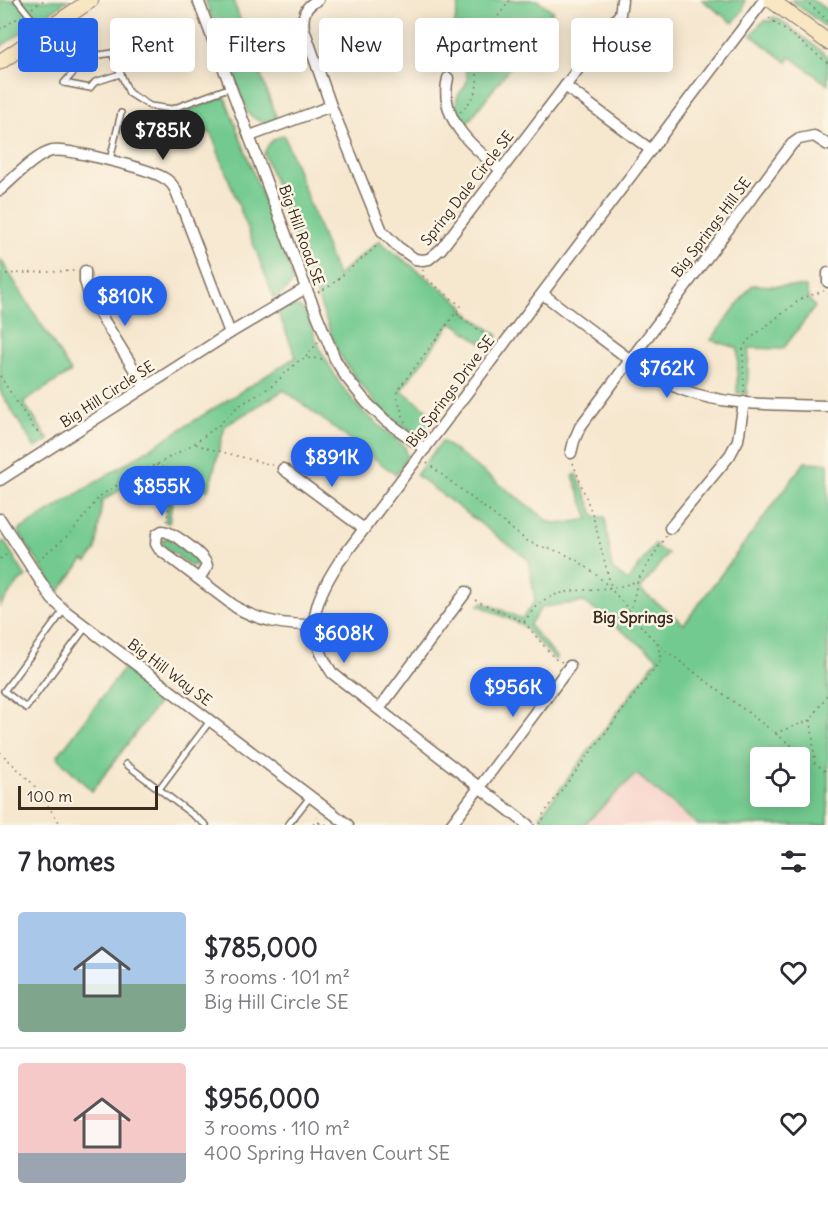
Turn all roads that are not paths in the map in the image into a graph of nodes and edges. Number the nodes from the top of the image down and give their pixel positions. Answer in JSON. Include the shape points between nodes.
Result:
{"nodes":[{"id":1,"x":18,"y":0,"type":"edge"},
{"id":2,"x":91,"y":0,"type":"edge"},
{"id":3,"x":198,"y":0,"type":"edge"},
{"id":4,"x":318,"y":0,"type":"edge"},
{"id":5,"x":622,"y":0,"type":"edge"},
{"id":6,"x":764,"y":0,"type":"edge"},
{"id":7,"x":771,"y":0,"type":"edge"},
{"id":8,"x":32,"y":18,"type":"edge"},
{"id":9,"x":64,"y":18,"type":"edge"},
{"id":10,"x":828,"y":42,"type":"edge"},
{"id":11,"x":18,"y":49,"type":"edge"},
{"id":12,"x":0,"y":62,"type":"edge"},
{"id":13,"x":120,"y":74,"type":"junction"},
{"id":14,"x":448,"y":78,"type":"dead end"},
{"id":15,"x":565,"y":86,"type":"junction"},
{"id":16,"x":231,"y":87,"type":"junction"},
{"id":17,"x":331,"y":106,"type":"junction"},
{"id":18,"x":121,"y":113,"type":"dead end"},
{"id":19,"x":250,"y":136,"type":"junction"},
{"id":20,"x":828,"y":145,"type":"edge"},
{"id":21,"x":651,"y":150,"type":"junction"},
{"id":22,"x":110,"y":161,"type":"junction"},
{"id":23,"x":500,"y":169,"type":"junction"},
{"id":24,"x":0,"y":190,"type":"edge"},
{"id":25,"x":85,"y":271,"type":"road end"},
{"id":26,"x":828,"y":273,"type":"edge"},
{"id":27,"x":828,"y":282,"type":"edge"},
{"id":28,"x":308,"y":293,"type":"junction"},
{"id":29,"x":543,"y":294,"type":"junction"},
{"id":30,"x":230,"y":333,"type":"junction"},
{"id":31,"x":630,"y":360,"type":"junction"},
{"id":32,"x":146,"y":387,"type":"junction"},
{"id":33,"x":744,"y":402,"type":"junction"},
{"id":34,"x":828,"y":406,"type":"edge"},
{"id":35,"x":425,"y":449,"type":"junction"},
{"id":36,"x":571,"y":453,"type":"road end"},
{"id":37,"x":283,"y":469,"type":"road end"},
{"id":38,"x":0,"y":480,"type":"edge"},
{"id":39,"x":0,"y":519,"type":"edge"},
{"id":40,"x":670,"y":528,"type":"road end"},
{"id":41,"x":364,"y":530,"type":"junction"},
{"id":42,"x":199,"y":579,"type":"junction"},
{"id":43,"x":466,"y":592,"type":"road end"},
{"id":44,"x":64,"y":610,"type":"junction"},
{"id":45,"x":313,"y":625,"type":"junction"},
{"id":46,"x":86,"y":627,"type":"junction"},
{"id":47,"x":570,"y":666,"type":"road end"},
{"id":48,"x":379,"y":709,"type":"junction"},
{"id":49,"x":210,"y":721,"type":"junction"},
{"id":50,"x":126,"y":764,"type":"dead end"},
{"id":51,"x":479,"y":787,"type":"junction"},
{"id":52,"x":159,"y":789,"type":"junction"},
{"id":53,"x":312,"y":799,"type":"junction"},
{"id":54,"x":206,"y":825,"type":"edge"},
{"id":55,"x":288,"y":825,"type":"edge"},
{"id":56,"x":348,"y":825,"type":"edge"},
{"id":57,"x":451,"y":825,"type":"edge"},
{"id":58,"x":528,"y":825,"type":"edge"}],
"edges":[{"from":1,"to":8,"type":"lane"},
{"from":2,"to":9,"type":"main road"},
{"from":3,"to":16,"type":"street","name":"Big Hill Road SE"},
{"from":4,"to":17,"type":"street","name":"Spring Dale Circle SE","via":[[310,4],[303,20],[304,29]]},
{"from":5,"to":15,"type":"street","name":"Spring Dale Circle SE","via":[[620,14]]},
{"from":6,"to":21,"type":"street","name":"Big Springs Drive SE"},
{"from":7,"to":10,"type":"main road"},
{"from":11,"to":12,"type":"main road"},
{"from":13,"to":13,"type":"lane","via":[[112,52],[100,55],[93,51],[64,83],[90,88],[95,82]]},
{"from":13,"to":16,"type":"lane","via":[[129,93],[164,110]]},
{"from":14,"to":23,"type":"street","via":[[452,118],[462,136]]},
{"from":15,"to":21,"type":"street"},
{"from":15,"to":23,"type":"street","name":"Spring Dale Circle SE"},
{"from":16,"to":19,"type":"street","name":"Big Hill Road SE"},
{"from":17,"to":19,"type":"street"},
{"from":17,"to":23,"type":"street","name":"Spring Dale Circle SE","via":[[382,231],[415,259],[435,256]]},
{"from":18,"to":22,"type":"lane"},
{"from":19,"to":28,"type":"street","name":"Big Hill Road SE"},
{"from":20,"to":31,"type":"street","name":"Big Springs Hill SE","via":[[814,136],[792,144]]},
{"from":21,"to":29,"type":"street","name":"Big Springs Drive SE"},
{"from":22,"to":24,"type":"street","via":[[52,151]]},
{"from":22,"to":30,"type":"street","via":[[172,183]]},
{"from":25,"to":32,"type":"street","via":[[90,298]]},
{"from":26,"to":27,"type":"street"},
{"from":28,"to":30,"type":"street","name":"Big Hill Circle SE"},
{"from":28,"to":35,"type":"street","name":"Big Hill Road SE","via":[[346,377],[386,421]]},
{"from":29,"to":31,"type":"street"},
{"from":29,"to":35,"type":"street","name":"Big Springs Drive SE"},
{"from":30,"to":32,"type":"street","name":"Big Hill Circle SE"},
{"from":31,"to":33,"type":"street","via":[[684,390]]},
{"from":31,"to":36,"type":"street","via":[[580,427]]},
{"from":32,"to":38,"type":"street","name":"Big Hill Circle SE"},
{"from":33,"to":34,"type":"street"},
{"from":33,"to":40,"type":"street","via":[[741,429],[730,455]]},
{"from":35,"to":41,"type":"street","name":"Big Springs Drive SE"},
{"from":37,"to":41,"type":"street"},
{"from":39,"to":44,"type":"street","name":"Big Hill Way SE"},
{"from":41,"to":45,"type":"street","name":"Big Springs Drive SE","via":[[326,581]]},
{"from":42,"to":42,"type":"street","via":[[206,561],[166,531],[157,534],[156,544]]},
{"from":42,"to":45,"type":"street","via":[[250,616],[274,623]]},
{"from":43,"to":48,"type":"street"},
{"from":44,"to":46,"type":"street","name":"Big Hill Way SE"},
{"from":44,"to":46,"type":"lane","via":[[4,692],[26,708]]},
{"from":45,"to":48,"type":"street","name":"Big Springs Drive SE","via":[[317,644],[332,673]]},
{"from":46,"to":49,"type":"street","name":"Big Hill Way SE"},
{"from":47,"to":51,"type":"street"},
{"from":48,"to":51,"type":"street","name":"Big Springs Drive SE"},
{"from":49,"to":52,"type":"lane"},
{"from":49,"to":53,"type":"street","name":"Big Hill Way SE"},
{"from":50,"to":52,"type":"lane"},
{"from":51,"to":57,"type":"street"},
{"from":51,"to":58,"type":"street","name":"Big Springs Drive SE"},
{"from":52,"to":54,"type":"lane"},
{"from":53,"to":55,"type":"lane"},
{"from":53,"to":56,"type":"street","name":"Big Hill Way SE"}]}
